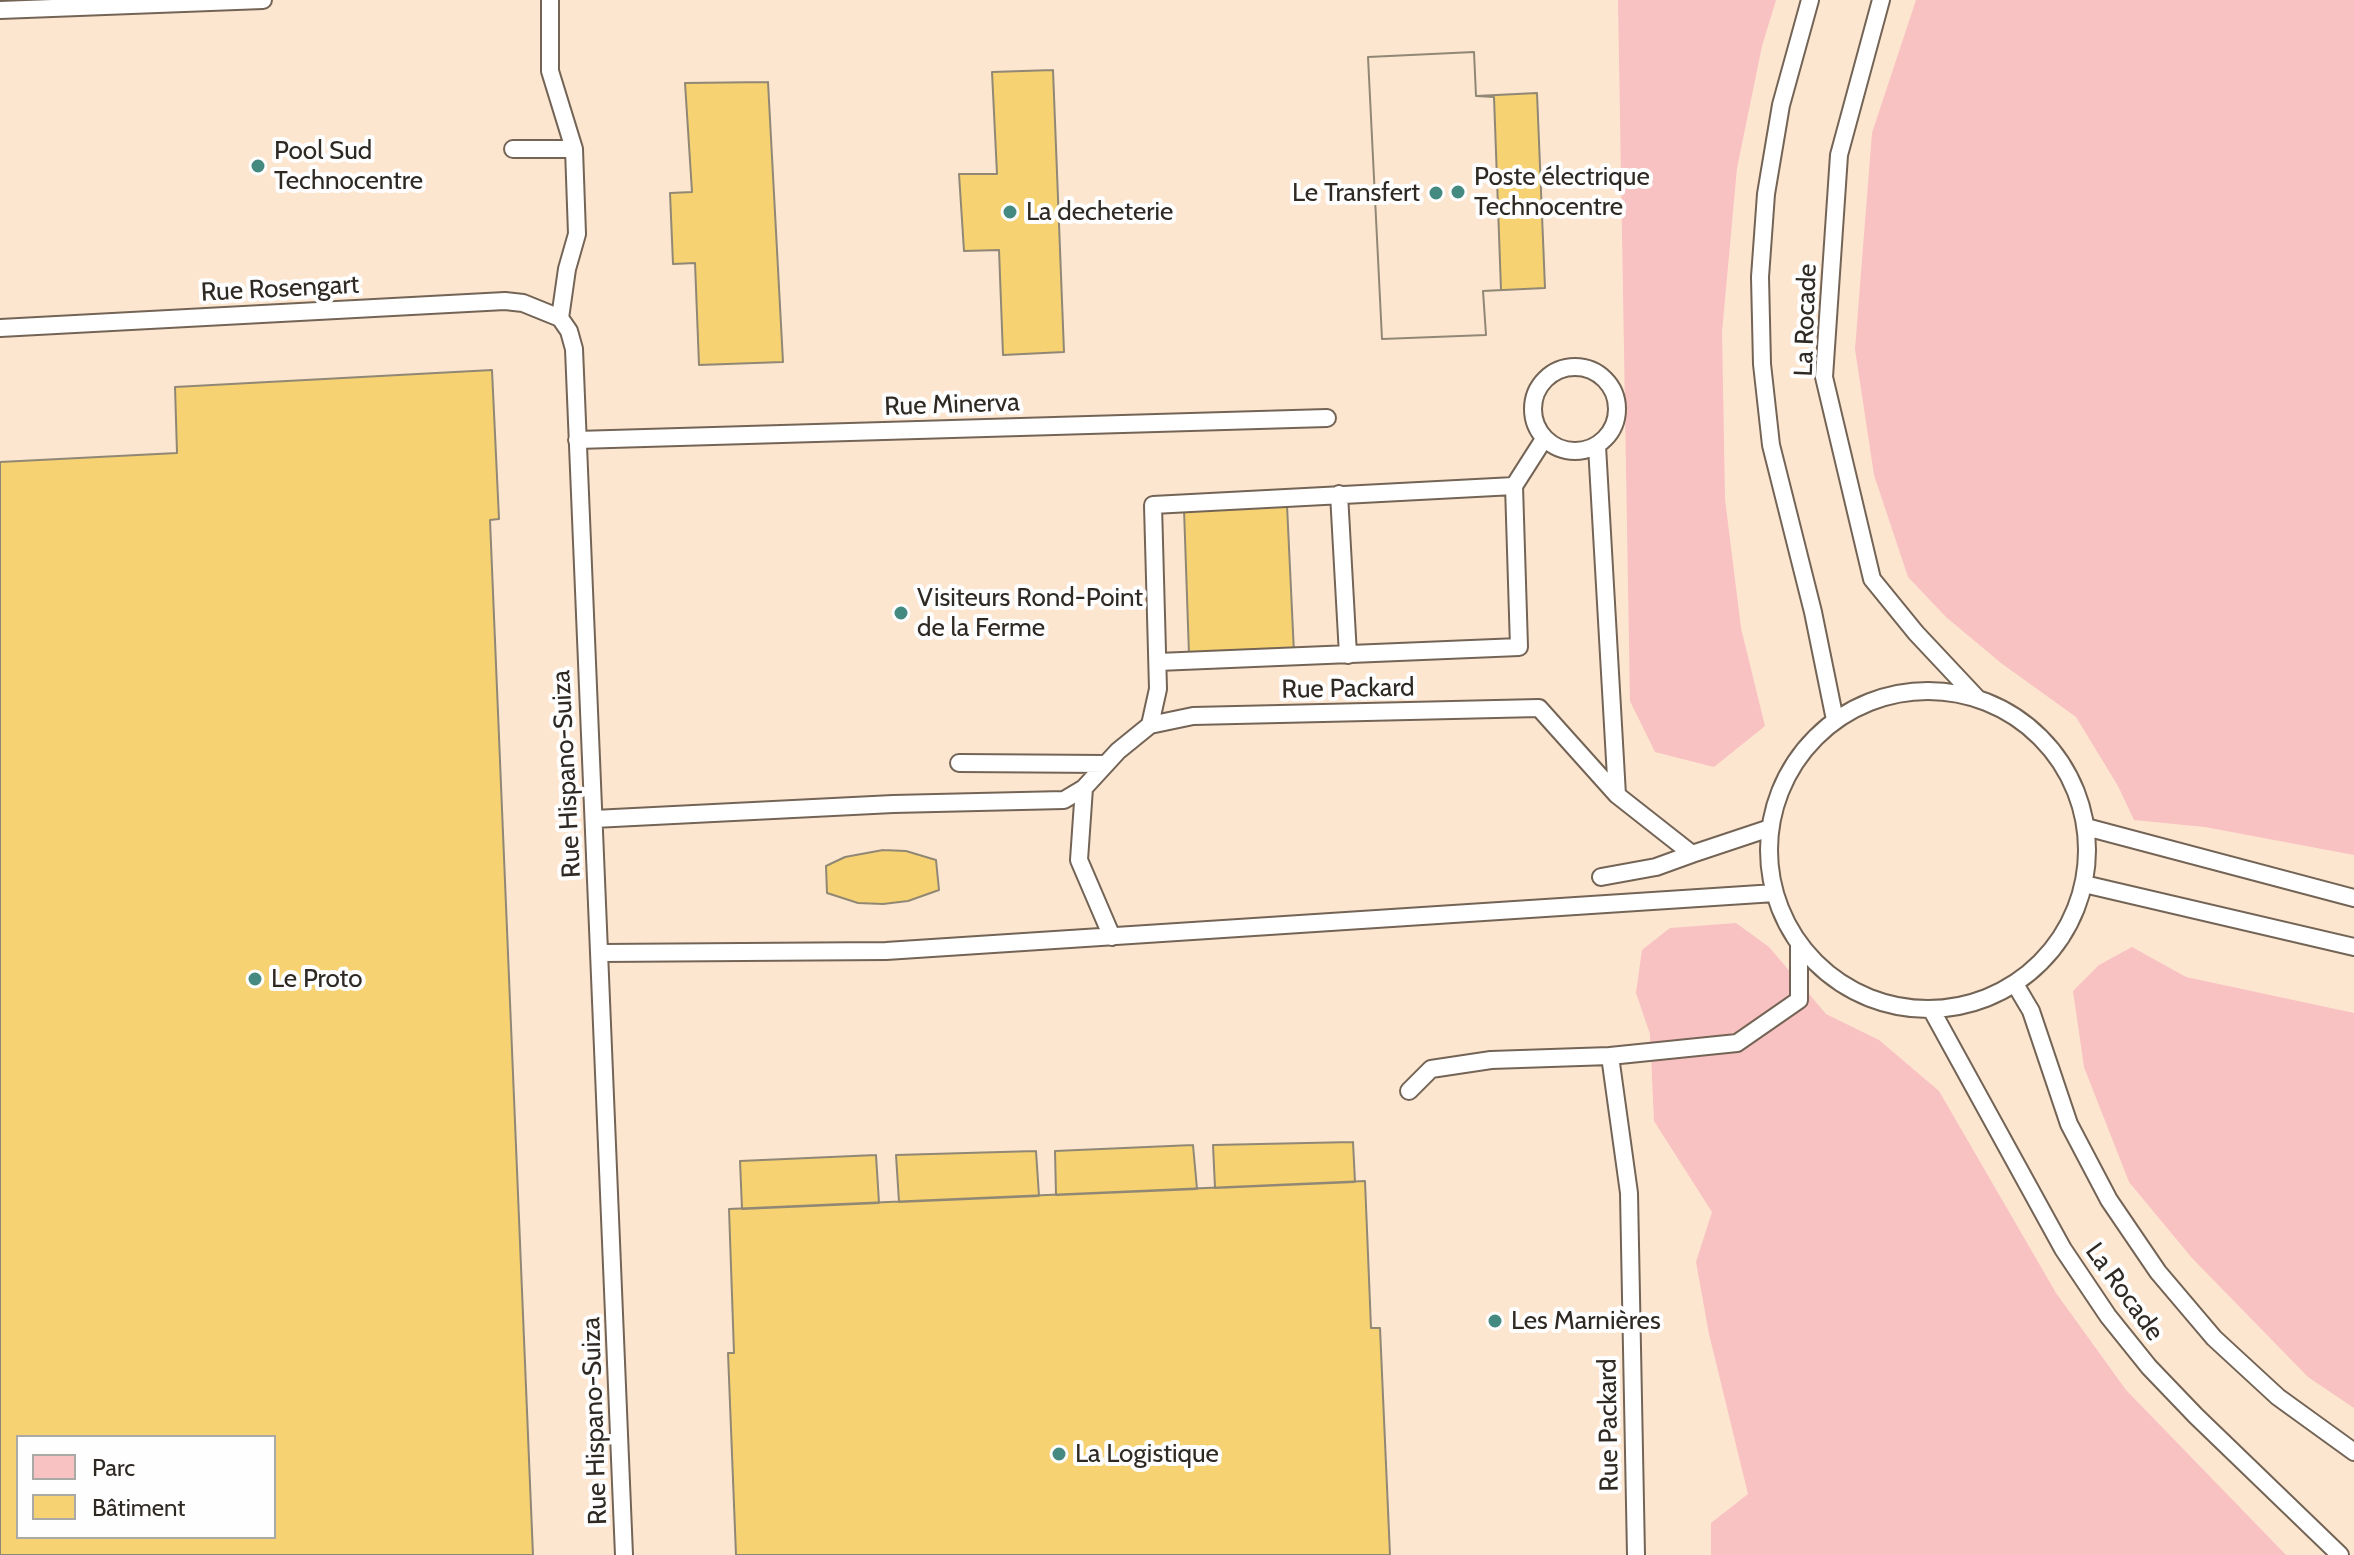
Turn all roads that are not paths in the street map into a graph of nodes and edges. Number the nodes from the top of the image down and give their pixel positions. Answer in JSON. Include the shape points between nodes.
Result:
{"nodes":[{"id":1,"x":263,"y":0,"type":"edge"},
{"id":2,"x":550,"y":0,"type":"edge"},
{"id":3,"x":1810,"y":0,"type":"edge"},
{"id":4,"x":1881,"y":0,"type":"edge"},
{"id":5,"x":0,"y":10,"type":"edge"},
{"id":6,"x":513,"y":149,"type":"dead end"},
{"id":7,"x":574,"y":149,"type":"junction"},
{"id":8,"x":560,"y":318,"type":"junction"},
{"id":9,"x":0,"y":328,"type":"edge"},
{"id":10,"x":1327,"y":418,"type":"dead end"},
{"id":11,"x":1544,"y":439,"type":"junction"},
{"id":12,"x":577,"y":440,"type":"junction"},
{"id":13,"x":1597,"y":446,"type":"junction"},
{"id":14,"x":1514,"y":486,"type":"junction"},
{"id":15,"x":1339,"y":494,"type":"junction"},
{"id":16,"x":1348,"y":655,"type":"junction"},
{"id":17,"x":1158,"y":662,"type":"junction"},
{"id":18,"x":1977,"y":698,"type":"junction"},
{"id":19,"x":1835,"y":720,"type":"junction"},
{"id":20,"x":1150,"y":725,"type":"junction"},
{"id":21,"x":959,"y":763,"type":"dead end"},
{"id":22,"x":1106,"y":764,"type":"junction"},
{"id":23,"x":1084,"y":788,"type":"junction"},
{"id":24,"x":1617,"y":795,"type":"junction"},
{"id":25,"x":594,"y":819,"type":"junction"},
{"id":26,"x":2086,"y":827,"type":"junction"},
{"id":27,"x":1770,"y":828,"type":"junction"},
{"id":28,"x":1692,"y":854,"type":"junction"},
{"id":29,"x":1601,"y":877,"type":"dead end"},
{"id":30,"x":2084,"y":884,"type":"junction"},
{"id":31,"x":1775,"y":893,"type":"junction"},
{"id":32,"x":2354,"y":898,"type":"edge"},
{"id":33,"x":1112,"y":937,"type":"junction"},
{"id":34,"x":1799,"y":943,"type":"junction"},
{"id":35,"x":2354,"y":947,"type":"edge"},
{"id":36,"x":601,"y":953,"type":"junction"},
{"id":37,"x":2015,"y":984,"type":"junction"},
{"id":38,"x":1931,"y":1009,"type":"junction"},
{"id":39,"x":1610,"y":1056,"type":"junction"},
{"id":40,"x":1409,"y":1091,"type":"dead end"},
{"id":41,"x":2349,"y":1450,"type":"edge"},
{"id":42,"x":624,"y":1555,"type":"edge"},
{"id":43,"x":1636,"y":1555,"type":"edge"},
{"id":44,"x":2340,"y":1555,"type":"edge"}],
"edges":[{"from":1,"to":5,"type":"lane"},
{"from":2,"to":7,"type":"lane","name":"Rue Hispano-Suiza","via":[[550,71]]},
{"from":3,"to":19,"type":"lane","name":"La Rocade","via":[[1781,105],[1766,194],[1760,277],[1762,364],[1771,445]]},
{"from":4,"to":18,"type":"lane","name":"La Rocade","via":[[1839,155],[1824,377],[1872,579]]},
{"from":6,"to":7,"type":"lane"},
{"from":7,"to":8,"type":"lane","name":"Rue Hispano-Suiza","via":[[577,234]]},
{"from":8,"to":9,"type":"lane","name":"Rue Rosengart","via":[[505,301]]},
{"from":8,"to":12,"type":"lane","name":"Rue Hispano-Suiza","via":[[574,349]]},
{"from":10,"to":12,"type":"lane","name":"Rue Minerva"},
{"from":11,"to":13,"type":"lane","via":[[1577,452]]},
{"from":11,"to":13,"type":"lane","via":[[1533,419],[1536,390],[1551,374],[1580,367],[1607,381],[1618,408],[1616,422]]},
{"from":11,"to":14,"type":"lane"},
{"from":12,"to":25,"type":"lane","name":"Rue Hispano-Suiza"},
{"from":13,"to":24,"type":"lane"},
{"from":14,"to":15,"type":"lane"},
{"from":14,"to":16,"type":"lane","via":[[1519,647]]},
{"from":15,"to":16,"type":"lane"},
{"from":15,"to":17,"type":"lane","via":[[1153,505]]},
{"from":16,"to":17,"type":"lane"},
{"from":17,"to":20,"type":"lane"},
{"from":18,"to":19,"type":"lane","via":[[1928,690],[1879,698]]},
{"from":18,"to":26,"type":"lane","via":[[2038,734],[2061,761]]},
{"from":19,"to":27,"type":"lane","via":[[1804,749],[1782,786]]},
{"from":20,"to":22,"type":"lane","name":"Rue Packard"},
{"from":20,"to":24,"type":"lane","name":"Rue Packard","via":[[1193,716],[1539,708]]},
{"from":21,"to":22,"type":"lane"},
{"from":22,"to":23,"type":"lane","name":"Rue Packard"},
{"from":23,"to":25,"type":"lane","name":"Rue Packard","via":[[1064,800]]},
{"from":23,"to":33,"type":"lane","via":[[1079,860]]},
{"from":24,"to":28,"type":"lane","name":"Rue Packard"},
{"from":25,"to":36,"type":"lane","name":"Rue Hispano-Suiza"},
{"from":26,"to":30,"type":"lane"},
{"from":26,"to":32,"type":"lane"},
{"from":27,"to":28,"type":"lane"},
{"from":27,"to":31,"type":"lane"},
{"from":28,"to":29,"type":"lane"},
{"from":30,"to":35,"type":"lane"},
{"from":30,"to":37,"type":"lane","via":[[2070,923],[2047,957]]},
{"from":31,"to":33,"type":"lane"},
{"from":31,"to":34,"type":"lane"},
{"from":33,"to":36,"type":"lane","via":[[886,951]]},
{"from":34,"to":38,"type":"lane","via":[[1845,986],[1886,1003]]},
{"from":34,"to":39,"type":"lane","via":[[1799,1000],[1737,1043]]},
{"from":36,"to":42,"type":"lane","name":"Rue Hispano-Suiza"},
{"from":37,"to":38,"type":"lane","via":[[1975,1003]]},
{"from":37,"to":41,"type":"lane","name":"La Rocade","via":[[2031,1011],[2069,1124],[2109,1200],[2158,1272],[2214,1338],[2278,1397]]},
{"from":38,"to":44,"type":"lane","name":"La Rocade","via":[[2063,1249],[2108,1316],[2196,1416]]},
{"from":39,"to":40,"type":"lane","via":[[1491,1060],[1431,1069]]},
{"from":39,"to":43,"type":"lane","name":"Rue Packard","via":[[1629,1193]]}]}
